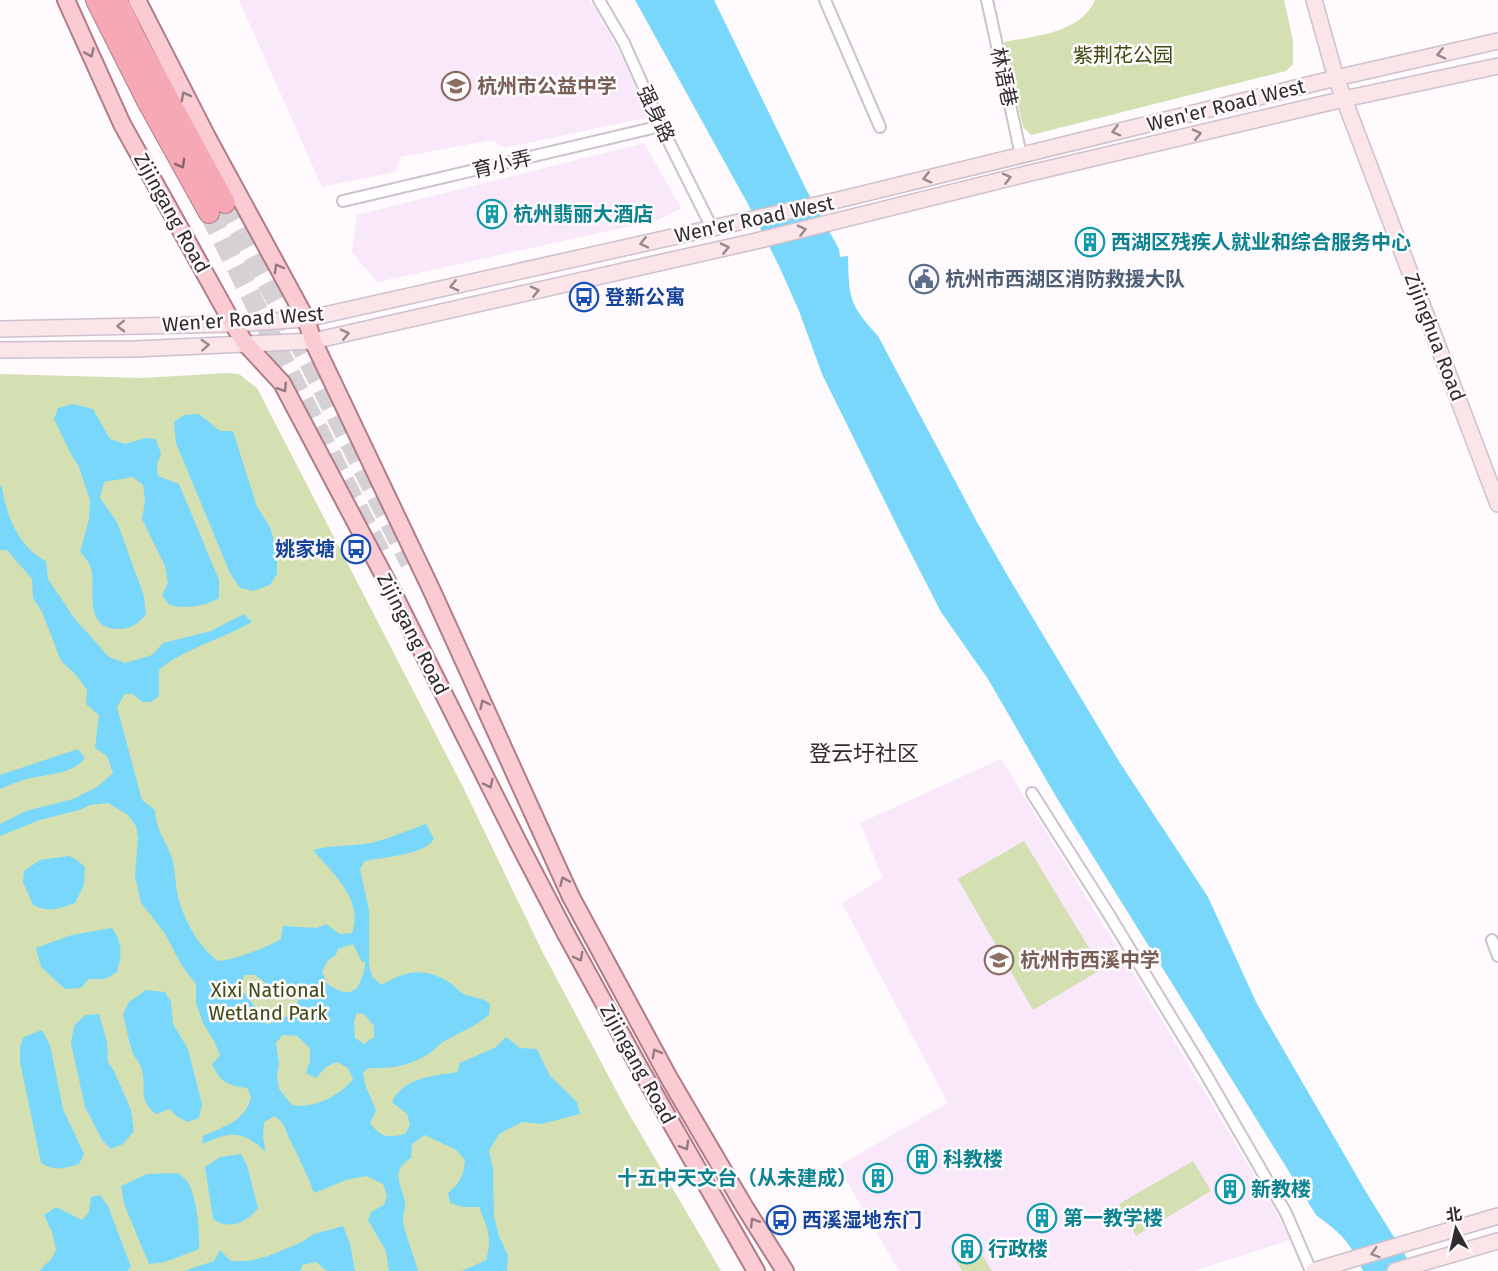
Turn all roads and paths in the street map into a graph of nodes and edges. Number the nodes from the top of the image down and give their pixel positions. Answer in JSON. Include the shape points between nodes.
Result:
{"nodes":[{"id":1,"x":66,"y":0,"type":"edge"},
{"id":2,"x":96,"y":0,"type":"edge"},
{"id":3,"x":117,"y":0,"type":"edge"},
{"id":4,"x":137,"y":0,"type":"edge"},
{"id":5,"x":599,"y":0,"type":"edge"},
{"id":6,"x":825,"y":0,"type":"edge"},
{"id":7,"x":987,"y":0,"type":"edge"},
{"id":8,"x":1314,"y":0,"type":"edge"},
{"id":9,"x":1498,"y":41,"type":"edge"},
{"id":10,"x":1498,"y":66,"type":"edge"},
{"id":11,"x":1336,"y":78,"type":"junction"},
{"id":12,"x":1344,"y":99,"type":"junction"},
{"id":13,"x":661,"y":126,"type":"junction"},
{"id":14,"x":880,"y":127,"type":"dead end"},
{"id":15,"x":1020,"y":155,"type":"junction"},
{"id":16,"x":343,"y":201,"type":"dead end"},
{"id":17,"x":712,"y":228,"type":"junction"},
{"id":18,"x":306,"y":319,"type":"junction"},
{"id":19,"x":233,"y":324,"type":"junction"},
{"id":20,"x":0,"y":329,"type":"edge"},
{"id":21,"x":314,"y":341,"type":"junction"},
{"id":22,"x":245,"y":343,"type":"junction"},
{"id":23,"x":0,"y":350,"type":"edge"},
{"id":24,"x":1498,"y":504,"type":"edge"},
{"id":25,"x":1032,"y":793,"type":"dead end"},
{"id":26,"x":1492,"y":940,"type":"dead end"},
{"id":27,"x":1498,"y":956,"type":"edge"},
{"id":28,"x":1498,"y":1216,"type":"edge"},
{"id":29,"x":1498,"y":1241,"type":"edge"},
{"id":30,"x":756,"y":1271,"type":"edge"},
{"id":31,"x":786,"y":1271,"type":"edge"},
{"id":32,"x":1312,"y":1271,"type":"edge"},
{"id":33,"x":1395,"y":1271,"type":"edge"}],
"edges":[{"from":1,"to":19,"type":"main road","name":"Zijingang Road","one_way":true,"via":[[122,124]]},
{"from":2,"to":3,"type":"highway","name":"Zijingang Road","one_way":true,"via":[[147,102],[217,208]]},
{"from":18,"to":4,"type":"main road","name":"Zijingang Road","one_way":true},
{"from":5,"to":13,"type":"street","name":"强身路","via":[[624,43]]},
{"from":6,"to":14,"type":"street"},
{"from":7,"to":15,"type":"street","name":"林语巷"},
{"from":8,"to":11,"type":"main road","name":"Zijinghua Road"},
{"from":9,"to":11,"type":"main road","name":"Wen'er Road West","one_way":true},
{"from":10,"to":12,"type":"main road","name":"Wen'er Road West"},
{"from":11,"to":12,"type":"main road","name":"Zijinghua Road"},
{"from":11,"to":15,"type":"main road","name":"Wen'er Road West","one_way":true},
{"from":21,"to":12,"type":"main road","name":"Wen'er Road West","one_way":true,"via":[[756,241]]},
{"from":12,"to":24,"type":"main road","name":"Zijinghua Road"},
{"from":13,"to":16,"type":"street","name":"育小弄"},
{"from":13,"to":17,"type":"street","name":"强身路"},
{"from":15,"to":17,"type":"main road","name":"Wen'er Road West","one_way":true},
{"from":17,"to":18,"type":"main road","name":"Wen'er Road West","one_way":true},
{"from":18,"to":19,"type":"main road","name":"Wen'er Road West"},
{"from":18,"to":21,"type":"main road","name":"Zijingang Road"},
{"from":19,"to":20,"type":"main road","name":"Wen'er Road West","one_way":true},
{"from":19,"to":22,"type":"main road","name":"Zijingang Road"},
{"from":21,"to":22,"type":"main road","name":"Wen'er Road West"},
{"from":31,"to":21,"type":"main road","name":"Zijingang Road","one_way":true,"via":[[669,1078],[571,897]]},
{"from":23,"to":22,"type":"main road","name":"Wen'er Road West","one_way":true},
{"from":22,"to":30,"type":"main road","name":"Zijingang Road","one_way":true,"via":[[282,383],[560,922]]},
{"from":25,"to":32,"type":"street","via":[[1204,1071],[1286,1213]]},
{"from":26,"to":27,"type":"street"},
{"from":28,"to":32,"type":"main road","one_way":true},
{"from":29,"to":33,"type":"main road"}]}
